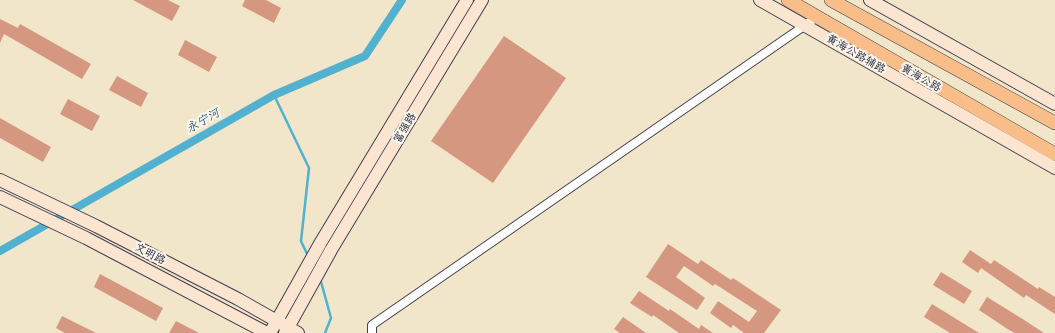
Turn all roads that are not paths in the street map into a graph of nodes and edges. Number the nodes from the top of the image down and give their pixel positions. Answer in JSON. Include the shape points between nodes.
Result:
{"nodes":[{"id":1,"x":760,"y":0,"type":"edge"},
{"id":2,"x":788,"y":0,"type":"edge"},
{"id":3,"x":831,"y":0,"type":"edge"},
{"id":4,"x":870,"y":0,"type":"edge"},
{"id":5,"x":466,"y":1,"type":"edge"},
{"id":6,"x":480,"y":3,"type":"edge"},
{"id":7,"x":817,"y":17,"type":"junction"},
{"id":8,"x":806,"y":25,"type":"junction"},
{"id":9,"x":1055,"y":104,"type":"edge"},
{"id":10,"x":1055,"y":123,"type":"edge"},
{"id":11,"x":1055,"y":154,"type":"edge"},
{"id":12,"x":1055,"y":168,"type":"edge"},
{"id":13,"x":0,"y":180,"type":"edge"},
{"id":14,"x":0,"y":197,"type":"edge"},
{"id":15,"x":276,"y":321,"type":"junction"},
{"id":16,"x":290,"y":331,"type":"edge"},
{"id":17,"x":267,"y":333,"type":"edge"},
{"id":18,"x":270,"y":333,"type":"edge"},
{"id":19,"x":372,"y":333,"type":"edge"}],
"edges":[{"from":1,"to":8,"type":"main road","name":"黄海公路辅路"},
{"from":2,"to":7,"type":"main road","name":"黄海公路"},
{"from":3,"to":10,"type":"main road"},
{"from":4,"to":9,"type":"main road"},
{"from":5,"to":15,"type":"main road","name":"富强路"},
{"from":6,"to":16,"type":"main road","name":"富强路","via":[[331,250],[302,301]]},
{"from":7,"to":8,"type":"street"},
{"from":7,"to":11,"type":"main road","name":"黄海公路"},
{"from":8,"to":12,"type":"main road","name":"黄海公路辅路"},
{"from":8,"to":19,"type":"street","via":[[372,325]]},
{"from":13,"to":15,"type":"main road","name":"文明路","via":[[96,226]]},
{"from":14,"to":17,"type":"main road","name":"文明路","via":[[86,238]]},
{"from":15,"to":16,"type":"main road","name":"文明路"},
{"from":15,"to":18,"type":"main road"}]}
